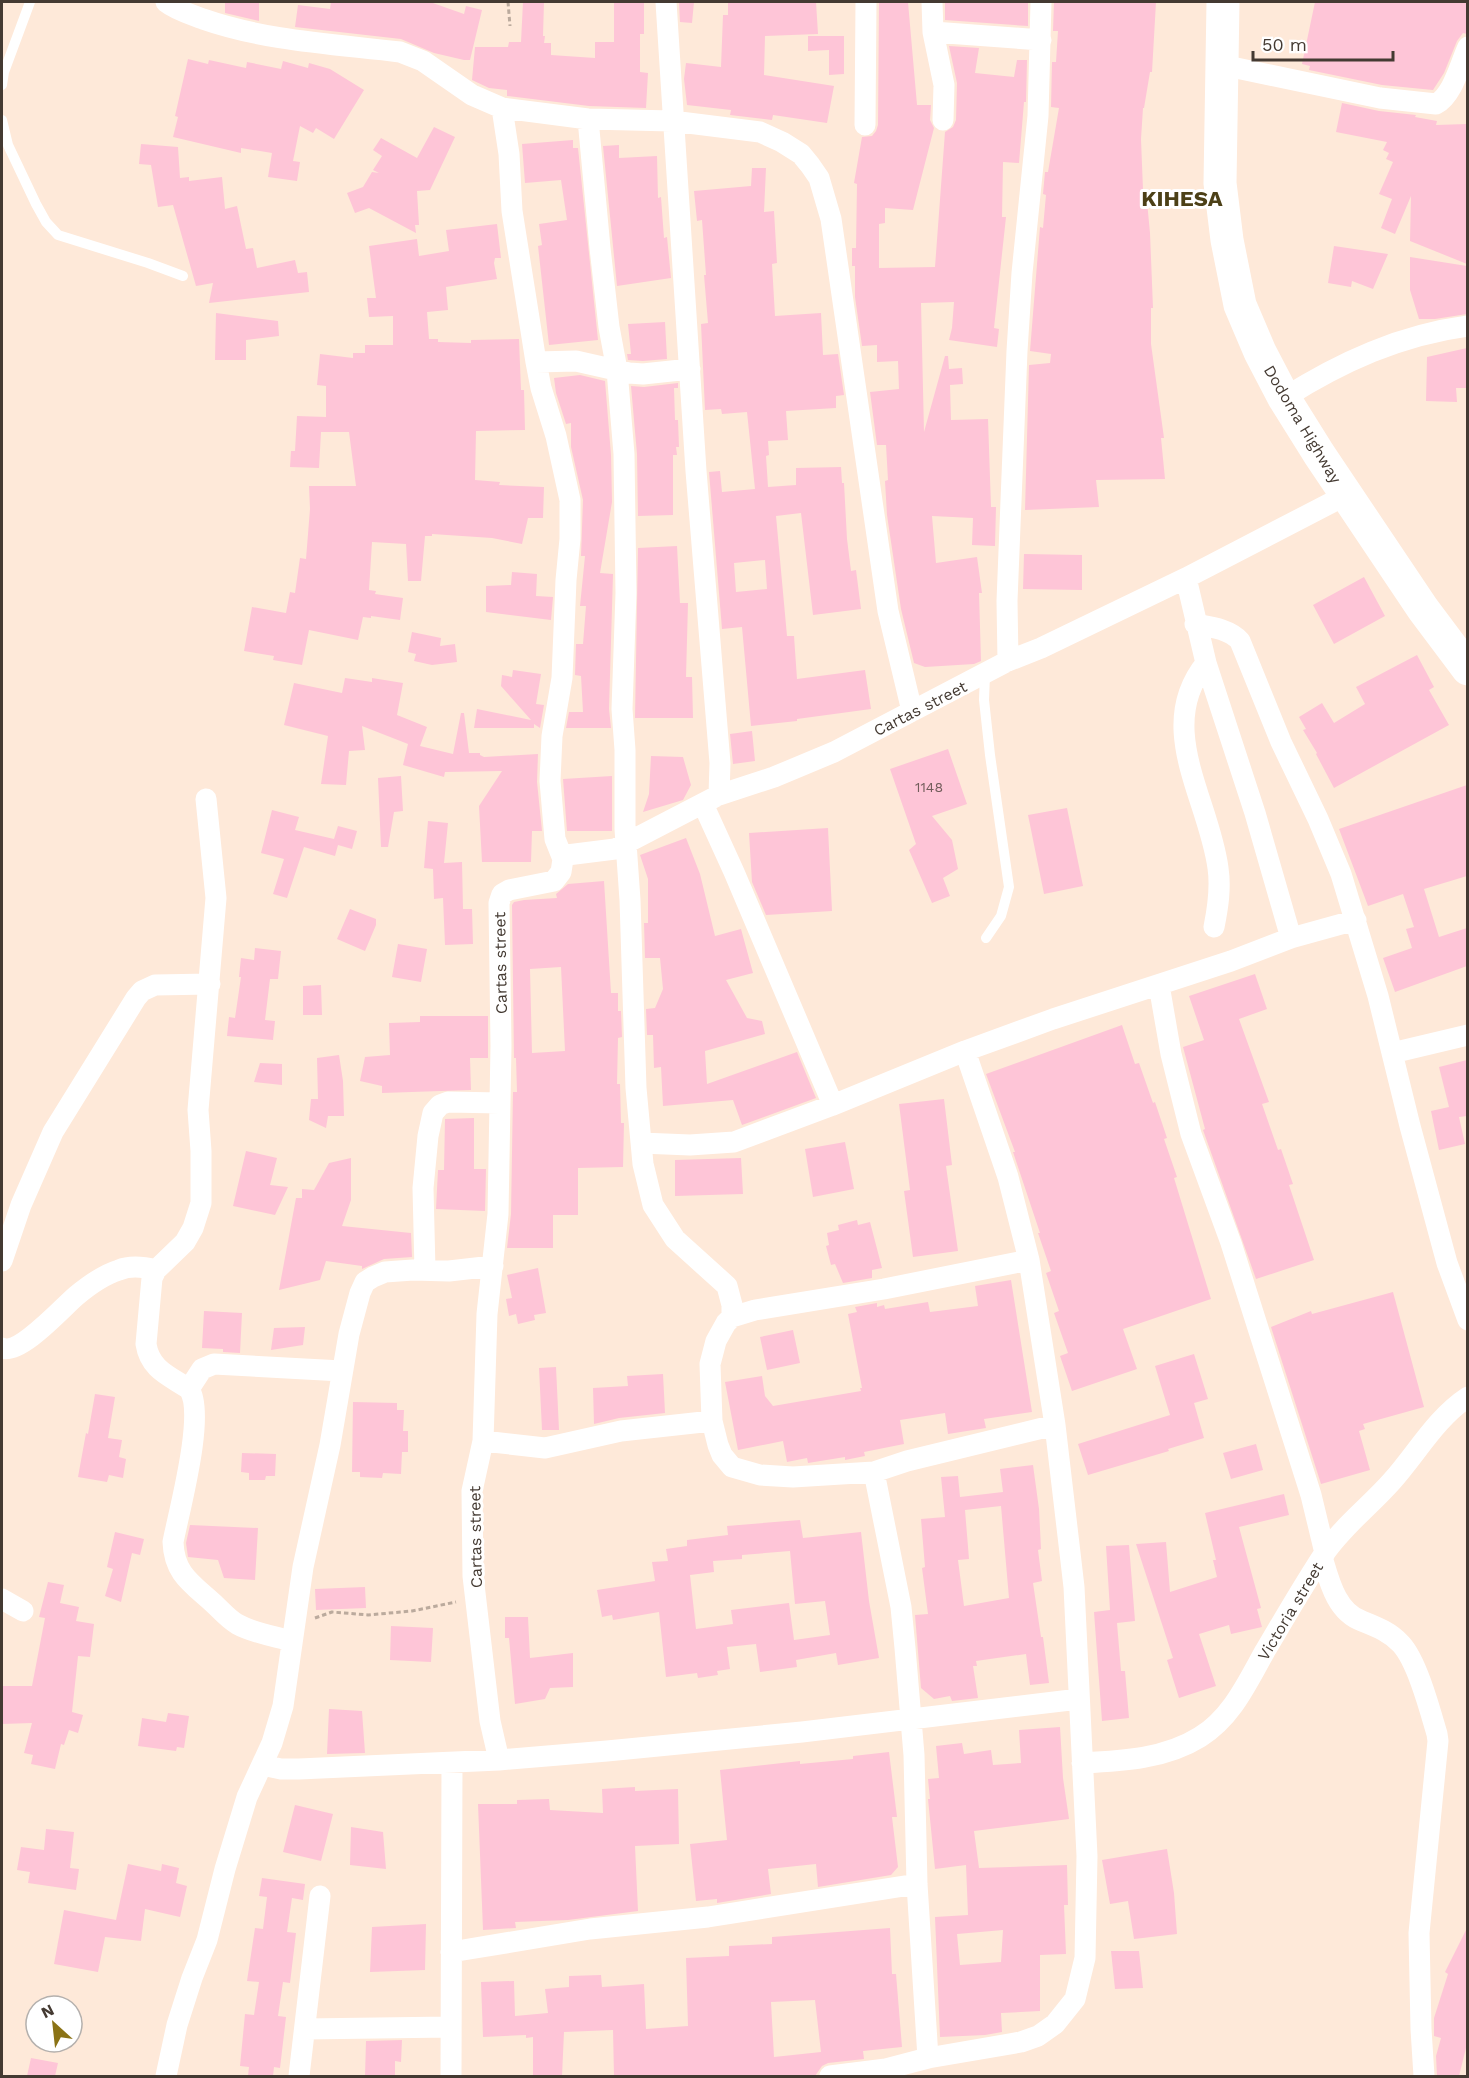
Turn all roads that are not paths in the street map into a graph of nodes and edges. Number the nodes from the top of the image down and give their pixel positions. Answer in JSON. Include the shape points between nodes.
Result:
{"nodes":[{"id":1,"x":30,"y":2,"type":"edge"},
{"id":2,"x":166,"y":2,"type":"edge"},
{"id":3,"x":666,"y":2,"type":"edge"},
{"id":4,"x":866,"y":2,"type":"edge"},
{"id":5,"x":932,"y":2,"type":"edge"},
{"id":6,"x":1041,"y":2,"type":"edge"},
{"id":7,"x":1223,"y":2,"type":"edge"},
{"id":8,"x":933,"y":32,"type":"junction"},
{"id":9,"x":1041,"y":40,"type":"junction"},
{"id":10,"x":1467,"y":47,"type":"edge"},
{"id":11,"x":1222,"y":65,"type":"junction"},
{"id":12,"x":2,"y":85,"type":"edge"},
{"id":13,"x":502,"y":108,"type":"junction"},
{"id":14,"x":588,"y":118,"type":"junction"},
{"id":15,"x":2,"y":120,"type":"edge"},
{"id":16,"x":943,"y":120,"type":"dead end"},
{"id":17,"x":672,"y":121,"type":"junction"},
{"id":18,"x":865,"y":125,"type":"dead end"},
{"id":19,"x":183,"y":276,"type":"dead end"},
{"id":20,"x":1467,"y":326,"type":"edge"},
{"id":21,"x":536,"y":362,"type":"junction"},
{"id":22,"x":690,"y":369,"type":"junction"},
{"id":23,"x":617,"y":370,"type":"junction"},
{"id":24,"x":1284,"y":398,"type":"junction"},
{"id":25,"x":1346,"y":495,"type":"junction"},
{"id":26,"x":1185,"y":578,"type":"junction"},
{"id":27,"x":1195,"y":624,"type":"junction"},
{"id":28,"x":1008,"y":661,"type":"junction"},
{"id":29,"x":1466,"y":662,"type":"edge"},
{"id":30,"x":1206,"y":663,"type":"junction"},
{"id":31,"x":985,"y":674,"type":"junction"},
{"id":32,"x":912,"y":711,"type":"junction"},
{"id":33,"x":206,"y":799,"type":"dead end"},
{"id":34,"x":711,"y":800,"type":"junction"},
{"id":35,"x":627,"y":842,"type":"junction"},
{"id":36,"x":563,"y":859,"type":"junction"},
{"id":37,"x":1356,"y":920,"type":"junction"},
{"id":38,"x":1214,"y":927,"type":"dead end"},
{"id":39,"x":986,"y":938,"type":"dead end"},
{"id":40,"x":1292,"y":938,"type":"junction"},
{"id":41,"x":210,"y":984,"type":"junction"},
{"id":42,"x":1159,"y":985,"type":"junction"},
{"id":43,"x":1467,"y":1035,"type":"edge"},
{"id":44,"x":965,"y":1052,"type":"junction"},
{"id":45,"x":1392,"y":1053,"type":"junction"},
{"id":46,"x":500,"y":1103,"type":"junction"},
{"id":47,"x":833,"y":1105,"type":"junction"},
{"id":48,"x":641,"y":1143,"type":"junction"},
{"id":49,"x":1029,"y":1260,"type":"junction"},
{"id":50,"x":2,"y":1261,"type":"edge"},
{"id":51,"x":493,"y":1266,"type":"junction"},
{"id":52,"x":156,"y":1270,"type":"junction"},
{"id":53,"x":425,"y":1270,"type":"junction"},
{"id":54,"x":732,"y":1317,"type":"junction"},
{"id":55,"x":1467,"y":1320,"type":"edge"},
{"id":56,"x":2,"y":1352,"type":"edge"},
{"id":57,"x":342,"y":1371,"type":"junction"},
{"id":58,"x":189,"y":1389,"type":"junction"},
{"id":59,"x":1467,"y":1398,"type":"edge"},
{"id":60,"x":712,"y":1421,"type":"junction"},
{"id":61,"x":1055,"y":1425,"type":"junction"},
{"id":62,"x":483,"y":1441,"type":"junction"},
{"id":63,"x":874,"y":1472,"type":"junction"},
{"id":64,"x":1324,"y":1555,"type":"junction"},
{"id":65,"x":2,"y":1599,"type":"edge"},
{"id":66,"x":23,"y":1611,"type":"dead end"},
{"id":67,"x":293,"y":1634,"type":"junction"},
{"id":68,"x":1079,"y":1699,"type":"junction"},
{"id":69,"x":912,"y":1719,"type":"junction"},
{"id":70,"x":499,"y":1760,"type":"junction"},
{"id":71,"x":452,"y":1763,"type":"junction"},
{"id":72,"x":1082,"y":1763,"type":"junction"},
{"id":73,"x":262,"y":1765,"type":"junction"},
{"id":74,"x":917,"y":1884,"type":"junction"},
{"id":75,"x":320,"y":1896,"type":"dead end"},
{"id":76,"x":451,"y":1952,"type":"junction"},
{"id":77,"x":450,"y":2027,"type":"junction"},
{"id":78,"x":305,"y":2029,"type":"junction"},
{"id":79,"x":928,"y":2058,"type":"junction"},
{"id":80,"x":166,"y":2076,"type":"edge"},
{"id":81,"x":299,"y":2076,"type":"edge"},
{"id":82,"x":451,"y":2076,"type":"edge"},
{"id":83,"x":830,"y":2076,"type":"edge"},
{"id":84,"x":1424,"y":2076,"type":"edge"}],
"edges":[{"from":1,"to":12,"type":"lane"},
{"from":2,"to":13,"type":"street","via":[[235,30],[400,52],[423,61],[472,95]]},
{"from":3,"to":17,"type":"street"},
{"from":4,"to":18,"type":"street"},
{"from":5,"to":8,"type":"street"},
{"from":6,"to":9,"type":"street"},
{"from":7,"to":11,"type":"highway","name":"Dodoma Highway"},
{"from":8,"to":9,"type":"street"},
{"from":8,"to":16,"type":"street","via":[[944,85]]},
{"from":9,"to":28,"type":"street","via":[[1017,351]]},
{"from":10,"to":11,"type":"street","via":[[1450,87],[1436,104],[1380,98]]},
{"from":11,"to":24,"type":"highway","name":"Dodoma Highway","via":[[1220,183],[1227,240],[1240,305]]},
{"from":13,"to":14,"type":"street"},
{"from":13,"to":21,"type":"street","via":[[512,211]]},
{"from":14,"to":17,"type":"street"},
{"from":14,"to":23,"type":"street","via":[[607,310]]},
{"from":15,"to":19,"type":"lane","via":[[8,145],[36,204],[58,235]]},
{"from":17,"to":22,"type":"street"},
{"from":17,"to":32,"type":"street","via":[[760,132],[801,154],[819,178],[831,219],[888,611]]},
{"from":20,"to":24,"type":"street","via":[[1422,334],[1351,359]]},
{"from":21,"to":23,"type":"street","via":[[576,361]]},
{"from":21,"to":36,"type":"street","via":[[570,500],[562,678],[552,736],[550,781],[555,839]]},
{"from":22,"to":23,"type":"street","via":[[643,374]]},
{"from":22,"to":34,"type":"street","via":[[718,743]]},
{"from":23,"to":35,"type":"street","via":[[625,492],[622,709]]},
{"from":24,"to":25,"type":"highway","name":"Dodoma Highway"},
{"from":25,"to":26,"type":"street","name":"Cartas street"},
{"from":25,"to":29,"type":"highway","name":"Dodoma Highway","via":[[1423,609]]},
{"from":26,"to":27,"type":"street"},
{"from":26,"to":28,"type":"street","name":"Cartas street"},
{"from":27,"to":30,"type":"street"},
{"from":27,"to":37,"type":"street","via":[[1234,634],[1240,641],[1341,874]]},
{"from":28,"to":31,"type":"street","name":"Cartas street"},
{"from":30,"to":38,"type":"street","via":[[1190,688],[1184,732],[1186,757],[1218,866],[1220,883]]},
{"from":30,"to":40,"type":"street"},
{"from":31,"to":32,"type":"street","name":"Cartas street"},
{"from":31,"to":39,"type":"lane","via":[[990,755],[1009,887],[1001,916]]},
{"from":32,"to":34,"type":"street","name":"Cartas street","via":[[834,752]]},
{"from":33,"to":41,"type":"street","via":[[216,898]]},
{"from":34,"to":35,"type":"street","name":"Cartas street"},
{"from":34,"to":47,"type":"street","via":[[730,863]]},
{"from":35,"to":36,"type":"street","name":"Cartas street","via":[[610,850],[570,854]]},
{"from":35,"to":48,"type":"street"},
{"from":36,"to":46,"type":"street","name":"Cartas street","via":[[561,872],[554,881],[518,886],[500,897]]},
{"from":37,"to":40,"type":"street"},
{"from":37,"to":45,"type":"street"},
{"from":40,"to":42,"type":"street"},
{"from":41,"to":50,"type":"street","via":[[155,985],[136,998],[53,1132]]},
{"from":41,"to":52,"type":"street","via":[[198,1110],[201,1203],[185,1242]]},
{"from":42,"to":44,"type":"street"},
{"from":42,"to":64,"type":"street","via":[[1191,1134],[1231,1244],[1311,1496]]},
{"from":43,"to":45,"type":"street"},
{"from":44,"to":47,"type":"street"},
{"from":44,"to":49,"type":"street","via":[[1008,1177]]},
{"from":45,"to":55,"type":"street","via":[[1444,1252]]},
{"from":46,"to":51,"type":"street","name":"Cartas street"},
{"from":46,"to":53,"type":"street","via":[[448,1102],[433,1113],[423,1188]]},
{"from":47,"to":48,"type":"street","via":[[734,1142]]},
{"from":48,"to":54,"type":"street","via":[[653,1205],[675,1239],[727,1286]]},
{"from":49,"to":54,"type":"street"},
{"from":49,"to":61,"type":"street"},
{"from":51,"to":53,"type":"street"},
{"from":51,"to":62,"type":"street","name":"Cartas street","via":[[484,1366]]},
{"from":52,"to":56,"type":"street","via":[[131,1267],[108,1275],[75,1297],[42,1329]]},
{"from":52,"to":58,"type":"street","via":[[150,1285],[147,1353],[161,1372]]},
{"from":53,"to":57,"type":"street","via":[[385,1272],[365,1282]]},
{"from":54,"to":60,"type":"street","via":[[716,1341],[710,1364]]},
{"from":57,"to":58,"type":"street","via":[[214,1364],[202,1369]]},
{"from":57,"to":67,"type":"street"},
{"from":58,"to":67,"type":"street","via":[[195,1407],[194,1436],[172,1542],[173,1554],[189,1583],[238,1625],[257,1632]]},
{"from":59,"to":64,"type":"street","name":"Victoria street","via":[[1440,1421]]},
{"from":60,"to":62,"type":"street","via":[[621,1431],[545,1448]]},
{"from":60,"to":63,"type":"street","via":[[722,1455],[740,1471],[793,1478]]},
{"from":61,"to":63,"type":"street"},
{"from":61,"to":68,"type":"street","via":[[1074,1587]]},
{"from":62,"to":70,"type":"street","name":"Cartas street","via":[[472,1491],[476,1596],[490,1721]]},
{"from":63,"to":69,"type":"street","via":[[901,1607]]},
{"from":64,"to":72,"type":"street","name":"Victoria street","via":[[1224,1718],[1185,1746],[1151,1756]]},
{"from":64,"to":84,"type":"street","via":[[1338,1600],[1347,1611],[1399,1641],[1411,1657],[1437,1734],[1419,1933]]},
{"from":65,"to":66,"type":"street"},
{"from":67,"to":73,"type":"street","via":[[283,1706]]},
{"from":68,"to":69,"type":"street"},
{"from":68,"to":72,"type":"street"},
{"from":69,"to":70,"type":"street"},
{"from":69,"to":74,"type":"street"},
{"from":70,"to":71,"type":"street"},
{"from":71,"to":73,"type":"street","via":[[299,1769]]},
{"from":71,"to":76,"type":"street"},
{"from":72,"to":79,"type":"street","via":[[1086,1927],[1085,1958],[1075,1999],[1055,2024],[1030,2040]]},
{"from":73,"to":80,"type":"street","via":[[247,1797],[207,1940],[177,2025]]},
{"from":74,"to":76,"type":"street"},
{"from":74,"to":79,"type":"street"},
{"from":75,"to":78,"type":"street"},
{"from":76,"to":77,"type":"street"},
{"from":77,"to":78,"type":"street"},
{"from":77,"to":82,"type":"street"},
{"from":78,"to":81,"type":"street"},
{"from":79,"to":83,"type":"street","via":[[886,2069]]}]}
